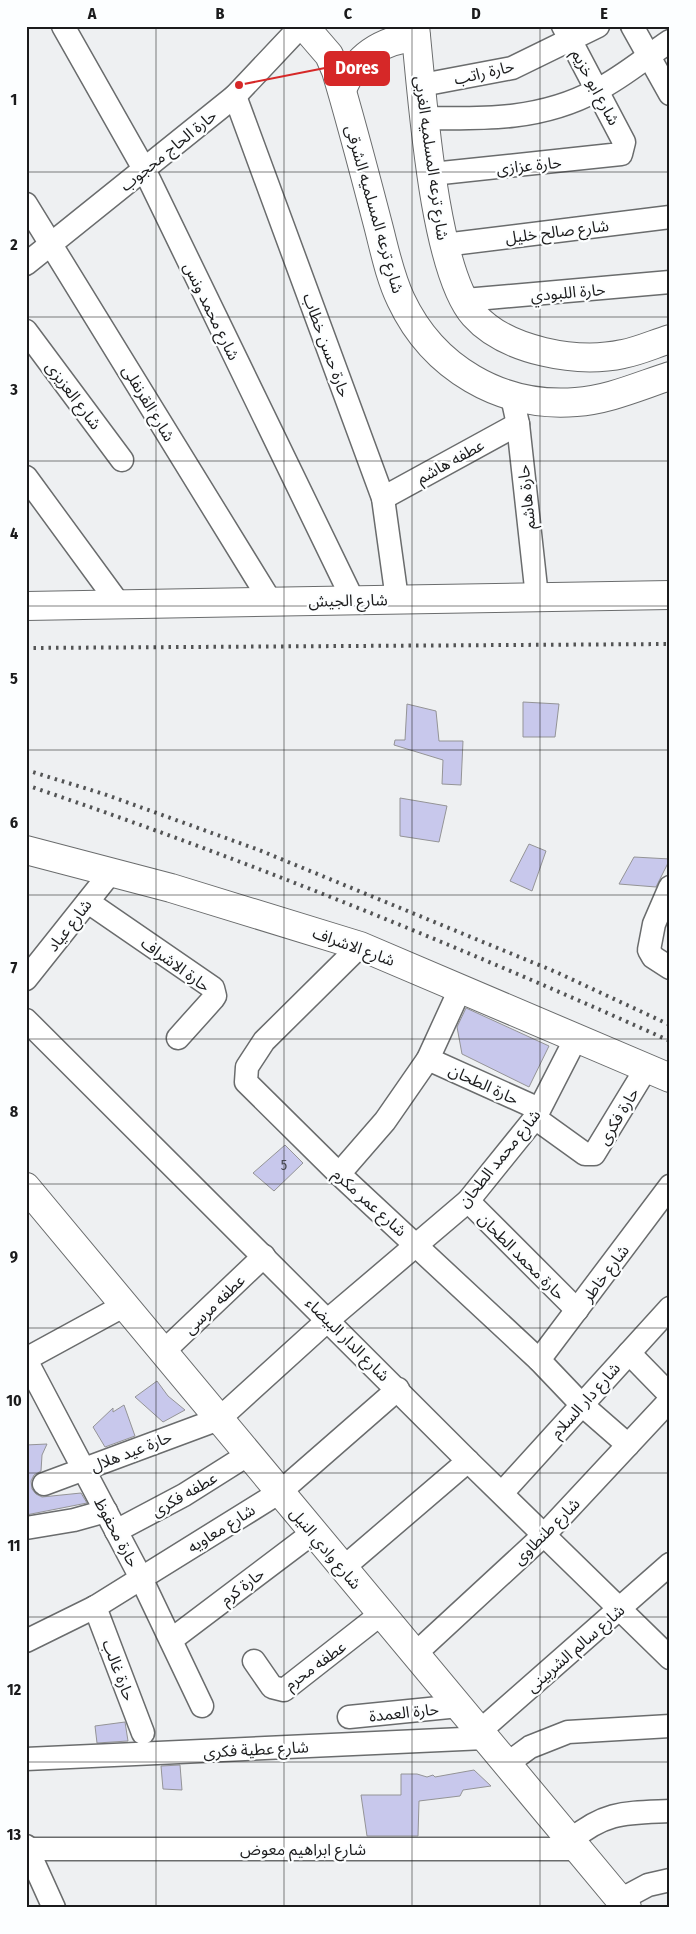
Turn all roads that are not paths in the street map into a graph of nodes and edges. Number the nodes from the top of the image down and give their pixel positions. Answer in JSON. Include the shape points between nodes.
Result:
{"nodes":[{"id":1,"x":63,"y":26,"type":"edge"},
{"id":2,"x":302,"y":26,"type":"edge"},
{"id":3,"x":598,"y":26,"type":"edge"},
{"id":4,"x":632,"y":26,"type":"edge"},
{"id":5,"x":416,"y":32,"type":"edge"},
{"id":6,"x":567,"y":33,"type":"edge"},
{"id":7,"x":670,"y":41,"type":"edge"},
{"id":8,"x":649,"y":55,"type":"junction"},
{"id":9,"x":422,"y":85,"type":"junction"},
{"id":10,"x":342,"y":88,"type":"junction"},
{"id":11,"x":598,"y":90,"type":"junction"},
{"id":12,"x":670,"y":94,"type":"edge"},
{"id":13,"x":235,"y":96,"type":"junction"},
{"id":14,"x":426,"y":118,"type":"junction"},
{"id":15,"x":623,"y":150,"type":"joint"},
{"id":16,"x":144,"y":169,"type":"junction"},
{"id":17,"x":432,"y":174,"type":"junction"},
{"id":18,"x":26,"y":204,"type":"edge"},
{"id":19,"x":670,"y":217,"type":"edge"},
{"id":20,"x":52,"y":243,"type":"junction"},
{"id":21,"x":444,"y":245,"type":"junction"},
{"id":22,"x":26,"y":264,"type":"edge"},
{"id":23,"x":670,"y":282,"type":"edge"},
{"id":24,"x":465,"y":300,"type":"junction"},
{"id":25,"x":26,"y":331,"type":"edge"},
{"id":26,"x":670,"y":339,"type":"edge"},
{"id":27,"x":670,"y":376,"type":"edge"},
{"id":28,"x":512,"y":397,"type":"junction"},
{"id":29,"x":518,"y":424,"type":"junction"},
{"id":30,"x":122,"y":460,"type":"dead end"},
{"id":31,"x":26,"y":477,"type":"edge"},
{"id":32,"x":383,"y":498,"type":"junction"},
{"id":33,"x":670,"y":595,"type":"edge"},
{"id":34,"x":537,"y":597,"type":"junction"},
{"id":35,"x":397,"y":599,"type":"junction"},
{"id":36,"x":353,"y":600,"type":"junction"},
{"id":37,"x":271,"y":602,"type":"junction"},
{"id":38,"x":119,"y":604,"type":"junction"},
{"id":39,"x":26,"y":606,"type":"edge"},
{"id":40,"x":26,"y":850,"type":"edge"},
{"id":41,"x":112,"y":871,"type":"junction"},
{"id":42,"x":670,"y":887,"type":"edge"},
{"id":43,"x":88,"y":902,"type":"junction"},
{"id":44,"x":360,"y":946,"type":"junction"},
{"id":45,"x":668,"y":967,"type":"edge"},
{"id":46,"x":26,"y":979,"type":"edge"},
{"id":47,"x":460,"y":987,"type":"junction"},
{"id":48,"x":26,"y":1020,"type":"edge"},
{"id":49,"x":178,"y":1038,"type":"dead end"},
{"id":50,"x":576,"y":1038,"type":"junction"},
{"id":51,"x":428,"y":1059,"type":"junction"},
{"id":52,"x":658,"y":1073,"type":"edge"},
{"id":53,"x":537,"y":1114,"type":"junction"},
{"id":54,"x":339,"y":1174,"type":"junction"},
{"id":55,"x":670,"y":1186,"type":"edge"},
{"id":56,"x":26,"y":1187,"type":"edge"},
{"id":57,"x":468,"y":1201,"type":"junction"},
{"id":58,"x":417,"y":1245,"type":"junction"},
{"id":59,"x":264,"y":1256,"type":"junction"},
{"id":60,"x":125,"y":1305,"type":"junction"},
{"id":61,"x":670,"y":1308,"type":"edge"},
{"id":62,"x":577,"y":1310,"type":"junction"},
{"id":63,"x":328,"y":1320,"type":"junction"},
{"id":64,"x":163,"y":1352,"type":"junction"},
{"id":65,"x":629,"y":1353,"type":"junction"},
{"id":66,"x":26,"y":1359,"type":"edge"},
{"id":67,"x":539,"y":1360,"type":"junction"},
{"id":68,"x":398,"y":1389,"type":"junction"},
{"id":69,"x":670,"y":1395,"type":"edge"},
{"id":70,"x":670,"y":1400,"type":"edge"},
{"id":71,"x":581,"y":1404,"type":"junction"},
{"id":72,"x":219,"y":1419,"type":"junction"},
{"id":73,"x":628,"y":1445,"type":"junction"},
{"id":74,"x":249,"y":1454,"type":"junction"},
{"id":75,"x":468,"y":1461,"type":"junction"},
{"id":76,"x":84,"y":1469,"type":"junction"},
{"id":77,"x":44,"y":1484,"type":"dead end"},
{"id":78,"x":280,"y":1492,"type":"junction"},
{"id":79,"x":502,"y":1493,"type":"junction"},
{"id":80,"x":106,"y":1511,"type":"junction"},
{"id":81,"x":26,"y":1528,"type":"edge"},
{"id":82,"x":116,"y":1531,"type":"junction"},
{"id":83,"x":314,"y":1532,"type":"junction"},
{"id":84,"x":544,"y":1535,"type":"junction"},
{"id":85,"x":670,"y":1564,"type":"edge"},
{"id":86,"x":343,"y":1568,"type":"junction"},
{"id":87,"x":141,"y":1578,"type":"junction"},
{"id":88,"x":95,"y":1607,"type":"junction"},
{"id":89,"x":619,"y":1609,"type":"junction"},
{"id":90,"x":381,"y":1614,"type":"junction"},
{"id":91,"x":171,"y":1640,"type":"junction"},
{"id":92,"x":26,"y":1641,"type":"edge"},
{"id":93,"x":415,"y":1654,"type":"junction"},
{"id":94,"x":670,"y":1658,"type":"edge"},
{"id":95,"x":254,"y":1661,"type":"dead end"},
{"id":96,"x":202,"y":1706,"type":"dead end"},
{"id":97,"x":459,"y":1706,"type":"junction"},
{"id":98,"x":349,"y":1717,"type":"dead end"},
{"id":99,"x":670,"y":1726,"type":"edge"},
{"id":100,"x":143,"y":1733,"type":"dead end"},
{"id":101,"x":482,"y":1735,"type":"junction"},
{"id":102,"x":26,"y":1759,"type":"edge"},
{"id":103,"x":507,"y":1764,"type":"junction"},
{"id":104,"x":670,"y":1811,"type":"edge"},
{"id":105,"x":574,"y":1845,"type":"junction"},
{"id":106,"x":29,"y":1857,"type":"edge"},
{"id":107,"x":670,"y":1880,"type":"edge"},
{"id":108,"x":624,"y":1904,"type":"edge"},
{"id":109,"x":54,"y":1908,"type":"edge"}],
"edges":[{"from":1,"to":16,"type":"street","name":"شارع محمد ونس"},
{"from":2,"to":10,"type":"street","name":"شارع ترعه المسلميه الشرقى","via":[[329,55]]},
{"from":2,"to":13,"type":"street","name":"حارة الحاج محجوب"},
{"from":3,"to":6,"type":"street","name":"حارة راتب"},
{"from":4,"to":8,"type":"street"},
{"from":5,"to":9,"type":"street","name":"شارع ترعه المسلميه الغربى"},
{"from":5,"to":10,"type":"street","via":[[371,51],[354,68]]},
{"from":6,"to":9,"type":"street","name":"حارة راتب","via":[[512,68]]},
{"from":6,"to":11,"type":"street","name":"شارع ابو خزيم"},
{"from":7,"to":8,"type":"street"},
{"from":8,"to":11,"type":"street"},
{"from":8,"to":12,"type":"street"},
{"from":9,"to":14,"type":"street","name":"شارع ترعه المسلميه الغربى"},
{"from":10,"to":28,"type":"street","name":"شارع ترعه المسلميه الشرقى","via":[[394,285],[402,302],[422,334],[454,366],[491,390]]},
{"from":11,"to":14,"type":"street","via":[[574,102],[520,116]]},
{"from":11,"to":15,"type":"street","name":"شارع ابو خزيم","via":[[624,142]]},
{"from":13,"to":16,"type":"street","name":"حارة الحاج محجوب"},
{"from":13,"to":32,"type":"street","name":"حارة حسن خطاب"},
{"from":14,"to":17,"type":"street","name":"شارع ترعه المسلميه الغربى"},
{"from":15,"to":17,"type":"street","name":"حارة عزازى","via":[[617,156]]},
{"from":16,"to":20,"type":"street","name":"حارة الحاج محجوب"},
{"from":16,"to":36,"type":"street","name":"شارع محمد ونس"},
{"from":17,"to":21,"type":"street","name":"شارع ترعه المسلميه الغربى"},
{"from":18,"to":20,"type":"street","name":"شارع القرنفلى"},
{"from":19,"to":21,"type":"street","name":"شارع صالح خليل"},
{"from":20,"to":22,"type":"street","name":"حارة الحاج محجوب"},
{"from":20,"to":37,"type":"street","name":"شارع القرنفلى"},
{"from":21,"to":24,"type":"street","name":"شارع ترعه المسلميه الغربى"},
{"from":23,"to":24,"type":"street","name":"حارة اللبودي"},
{"from":24,"to":26,"type":"street","name":"شارع ترعه المسلميه الغربى","via":[[473,314],[492,329],[534,349],[557,355],[579,358],[609,356]]},
{"from":25,"to":30,"type":"street","name":"شارع العزيزى"},
{"from":27,"to":28,"type":"street","name":"شارع ترعه المسلميه الشرقى","via":[[608,397],[576,402]]},
{"from":28,"to":29,"type":"street","name":"حارة هاشم"},
{"from":29,"to":32,"type":"street","name":"عطفه هاشم"},
{"from":29,"to":34,"type":"street","name":"حارة هاشم"},
{"from":31,"to":38,"type":"street"},
{"from":32,"to":35,"type":"street","name":"حارة حسن خطاب"},
{"from":33,"to":34,"type":"street","name":"شارع الجيش"},
{"from":34,"to":35,"type":"street","name":"شارع الجيش"},
{"from":35,"to":36,"type":"street","name":"شارع الجيش"},
{"from":36,"to":37,"type":"street","name":"شارع الجيش"},
{"from":37,"to":38,"type":"street","name":"شارع الجيش"},
{"from":38,"to":39,"type":"street","name":"شارع الجيش"},
{"from":40,"to":41,"type":"street","name":"شارع الاشراف"},
{"from":41,"to":43,"type":"street","name":"شارع عياد"},
{"from":41,"to":44,"type":"street","name":"شارع الاشراف"},
{"from":42,"to":45,"type":"street","via":[[654,924],[649,950],[653,957]]},
{"from":43,"to":46,"type":"street","name":"شارع عياد"},
{"from":43,"to":49,"type":"street","name":"حارة الاشراف","via":[[213,988],[213,999]]},
{"from":44,"to":47,"type":"street","name":"شارع الاشراف"},
{"from":44,"to":54,"type":"street","name":"شارع عمر مكرم","via":[[264,1041],[252,1057],[245,1076],[252,1089]]},
{"from":47,"to":50,"type":"street","name":"شارع الاشراف"},
{"from":47,"to":51,"type":"street"},
{"from":48,"to":59,"type":"street","name":"شارع الدار البيضاء"},
{"from":50,"to":52,"type":"street","name":"شارع الاشراف"},
{"from":50,"to":53,"type":"street","name":"شارع محمد الطحان"},
{"from":51,"to":53,"type":"street","name":"حارة الطحان"},
{"from":51,"to":54,"type":"street","via":[[385,1121]]},
{"from":52,"to":53,"type":"street","name":"حارة فكرى","via":[[594,1154],[585,1154]]},
{"from":53,"to":57,"type":"street","name":"شارع محمد الطحان"},
{"from":54,"to":58,"type":"street","name":"شارع عمر مكرم"},
{"from":55,"to":62,"type":"street","name":"شارع خاطر"},
{"from":56,"to":60,"type":"street","name":"شارع وادي النيل"},
{"from":57,"to":58,"type":"street","name":"شارع محمد الطحان"},
{"from":57,"to":62,"type":"street","name":"حارة محمد الطحان"},
{"from":58,"to":63,"type":"street","name":"شارع محمد الطحان"},
{"from":58,"to":67,"type":"street","name":"شارع عمر مكرم"},
{"from":59,"to":63,"type":"street","name":"شارع الدار البيضاء"},
{"from":59,"to":64,"type":"street","name":"عطفه مرسى"},
{"from":60,"to":64,"type":"street","name":"شارع وادي النيل"},
{"from":60,"to":66,"type":"street"},
{"from":61,"to":65,"type":"street","name":"شارع دار السلام"},
{"from":62,"to":67,"type":"street","name":"شارع خاطر"},
{"from":63,"to":68,"type":"street","name":"شارع الدار البيضاء"},
{"from":63,"to":72,"type":"street","name":"شارع محمد الطحان"},
{"from":64,"to":72,"type":"street","name":"شارع وادي النيل"},
{"from":65,"to":69,"type":"street"},
{"from":65,"to":71,"type":"street","name":"شارع دار السلام"},
{"from":66,"to":76,"type":"street","name":"حارة محفوظ"},
{"from":67,"to":71,"type":"street","name":"شارع عمر مكرم"},
{"from":68,"to":75,"type":"street","name":"شارع الدار البيضاء"},
{"from":68,"to":78,"type":"street","name":"شارع معاويه"},
{"from":70,"to":73,"type":"street","name":"شارع طنطاوى"},
{"from":71,"to":73,"type":"street","name":"شارع عمر مكرم"},
{"from":71,"to":79,"type":"street","name":"شارع دار السلام"},
{"from":72,"to":74,"type":"street","name":"شارع وادي النيل"},
{"from":72,"to":76,"type":"street","name":"حارة عيد هلال"},
{"from":73,"to":84,"type":"street","name":"شارع طنطاوى"},
{"from":74,"to":78,"type":"street","name":"شارع وادي النيل"},
{"from":74,"to":82,"type":"street","name":"عطفه فكرى","via":[[184,1495]]},
{"from":75,"to":79,"type":"street","name":"شارع الدار البيضاء"},
{"from":75,"to":86,"type":"street"},
{"from":76,"to":77,"type":"street","name":"حارة عيد هلال"},
{"from":76,"to":80,"type":"street","name":"حارة محفوظ"},
{"from":78,"to":83,"type":"street","name":"شارع وادي النيل"},
{"from":78,"to":87,"type":"street","name":"شارع معاويه"},
{"from":79,"to":84,"type":"street","name":"شارع الدار البيضاء"},
{"from":80,"to":81,"type":"street"},
{"from":80,"to":82,"type":"street","name":"حارة محفوظ"},
{"from":82,"to":87,"type":"street","name":"حارة محفوظ"},
{"from":83,"to":86,"type":"street","name":"شارع وادي النيل"},
{"from":83,"to":91,"type":"street","name":"حارة كرم"},
{"from":84,"to":89,"type":"street","name":"شارع الدار البيضاء"},
{"from":84,"to":93,"type":"street","name":"شارع طنطاوى"},
{"from":85,"to":89,"type":"street","name":"شارع سالم الشربينى"},
{"from":86,"to":90,"type":"street","name":"شارع وادي النيل"},
{"from":87,"to":88,"type":"street","name":"شارع معاويه"},
{"from":87,"to":91,"type":"street","name":"حارة محفوظ"},
{"from":88,"to":92,"type":"street","name":"شارع معاويه"},
{"from":88,"to":100,"type":"street","name":"حارة غالب"},
{"from":89,"to":94,"type":"street","name":"شارع الدار البيضاء"},
{"from":89,"to":101,"type":"street","name":"شارع سالم الشربينى"},
{"from":90,"to":93,"type":"street","name":"شارع وادي النيل"},
{"from":90,"to":95,"type":"street","name":"عطفه محرم","via":[[284,1690],[272,1687]]},
{"from":91,"to":96,"type":"street","name":"حارة محفوظ"},
{"from":93,"to":97,"type":"street","name":"شارع وادي النيل"},
{"from":97,"to":98,"type":"street","name":"حارة العمدة"},
{"from":97,"to":101,"type":"street","name":"شارع وادي النيل"},
{"from":99,"to":103,"type":"street","via":[[568,1732],[530,1747]]},
{"from":101,"to":102,"type":"street","name":"شارع عطية فكرى"},
{"from":101,"to":103,"type":"street","name":"شارع وادي النيل"},
{"from":103,"to":105,"type":"street","name":"شارع وادي النيل"},
{"from":104,"to":105,"type":"street","via":[[611,1816],[590,1824]]},
{"from":105,"to":106,"type":"street","name":"شارع ابراهيم معوض"},
{"from":105,"to":108,"type":"street","name":"شارع وادي النيل"},
{"from":106,"to":109,"type":"street"},
{"from":107,"to":108,"type":"street","via":[[648,1885]]}]}
